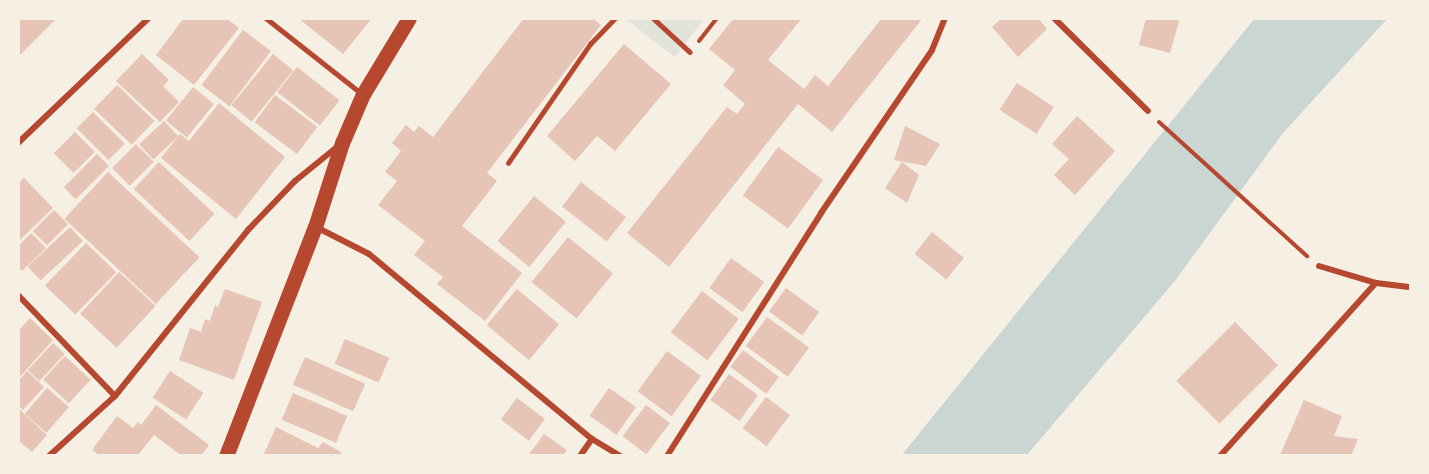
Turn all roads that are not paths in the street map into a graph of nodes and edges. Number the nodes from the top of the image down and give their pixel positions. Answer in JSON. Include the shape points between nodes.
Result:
{"nodes":[{"id":1,"x":150,"y":18,"type":"edge"},
{"id":2,"x":266,"y":18,"type":"edge"},
{"id":3,"x":409,"y":18,"type":"edge"},
{"id":4,"x":615,"y":18,"type":"edge"},
{"id":5,"x":653,"y":18,"type":"edge"},
{"id":6,"x":945,"y":18,"type":"edge"},
{"id":7,"x":1054,"y":18,"type":"edge"},
{"id":8,"x":690,"y":52,"type":"road end"},
{"id":9,"x":363,"y":94,"type":"junction"},
{"id":10,"x":1148,"y":111,"type":"road end"},
{"id":11,"x":18,"y":143,"type":"edge"},
{"id":12,"x":342,"y":143,"type":"junction"},
{"id":13,"x":508,"y":163,"type":"dead end"},
{"id":14,"x":315,"y":227,"type":"junction"},
{"id":15,"x":1319,"y":266,"type":"road end"},
{"id":16,"x":1376,"y":283,"type":"junction"},
{"id":17,"x":1411,"y":287,"type":"edge"},
{"id":18,"x":18,"y":295,"type":"edge"},
{"id":19,"x":115,"y":396,"type":"junction"},
{"id":20,"x":592,"y":439,"type":"junction"},
{"id":21,"x":49,"y":456,"type":"edge"},
{"id":22,"x":226,"y":456,"type":"edge"},
{"id":23,"x":580,"y":456,"type":"edge"},
{"id":24,"x":620,"y":456,"type":"edge"},
{"id":25,"x":667,"y":456,"type":"edge"},
{"id":26,"x":1220,"y":456,"type":"edge"}],
"edges":[{"from":1,"to":11,"type":"street"},
{"from":2,"to":9,"type":"lane"},
{"from":3,"to":9,"type":"main road"},
{"from":4,"to":13,"type":"lane","via":[[590,44]]},
{"from":5,"to":8,"type":"lane"},
{"from":6,"to":25,"type":"street","via":[[932,50],[821,213]]},
{"from":7,"to":10,"type":"street"},
{"from":9,"to":12,"type":"main road"},
{"from":12,"to":14,"type":"main road"},
{"from":12,"to":19,"type":"street","via":[[296,181],[248,230]]},
{"from":14,"to":20,"type":"street","via":[[369,254]]},
{"from":14,"to":22,"type":"main road"},
{"from":15,"to":16,"type":"street"},
{"from":16,"to":17,"type":"street"},
{"from":16,"to":26,"type":"street"},
{"from":18,"to":19,"type":"street"},
{"from":19,"to":21,"type":"street"},
{"from":20,"to":23,"type":"street"},
{"from":20,"to":24,"type":"street"}]}
